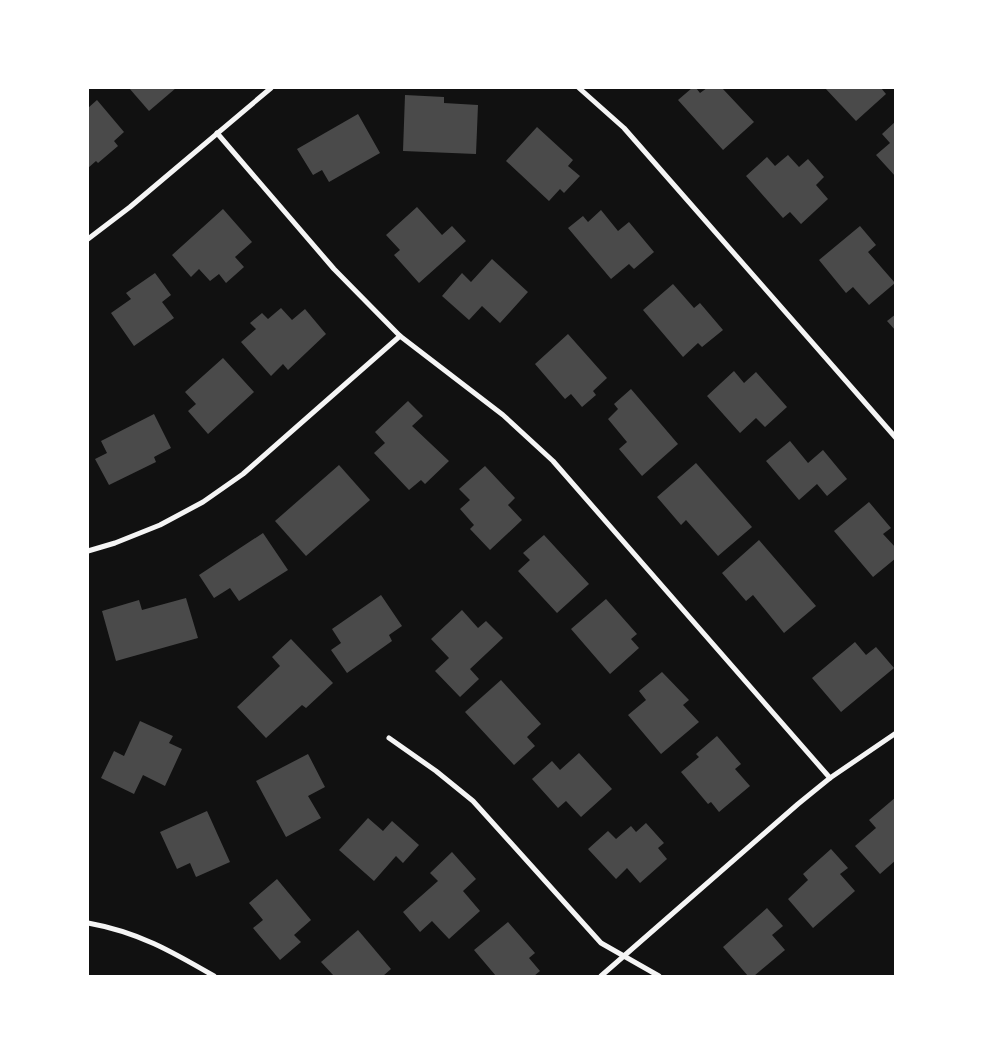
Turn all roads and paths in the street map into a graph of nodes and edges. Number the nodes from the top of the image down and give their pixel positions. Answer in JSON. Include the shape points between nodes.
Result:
{"nodes":[{"id":1,"x":271,"y":88,"type":"edge"},
{"id":2,"x":579,"y":88,"type":"edge"},
{"id":3,"x":217,"y":133,"type":"junction"},
{"id":4,"x":88,"y":239,"type":"edge"},
{"id":5,"x":400,"y":336,"type":"junction"},
{"id":6,"x":896,"y":438,"type":"edge"},
{"id":7,"x":88,"y":551,"type":"edge"},
{"id":8,"x":896,"y":733,"type":"edge"},
{"id":9,"x":389,"y":738,"type":"dead end"},
{"id":10,"x":830,"y":778,"type":"junction"},
{"id":11,"x":88,"y":923,"type":"edge"},
{"id":12,"x":623,"y":957,"type":"junction"},
{"id":13,"x":214,"y":976,"type":"edge"},
{"id":14,"x":601,"y":976,"type":"edge"},
{"id":15,"x":659,"y":976,"type":"edge"}],
"edges":[{"from":1,"to":3,"type":"street"},
{"from":2,"to":6,"type":"street","via":[[624,128]]},
{"from":3,"to":4,"type":"street","via":[[130,208]]},
{"from":3,"to":5,"type":"street","via":[[334,269]]},
{"from":5,"to":7,"type":"street","via":[[243,474],[203,502],[160,525]]},
{"from":5,"to":10,"type":"street","via":[[503,415],[553,461]]},
{"from":8,"to":10,"type":"street"},
{"from":9,"to":12,"type":"street","via":[[473,801],[602,943]]},
{"from":10,"to":12,"type":"street"},
{"from":11,"to":13,"type":"street","via":[[123,931],[166,948]]},
{"from":12,"to":14,"type":"street"},
{"from":12,"to":15,"type":"street"}]}
